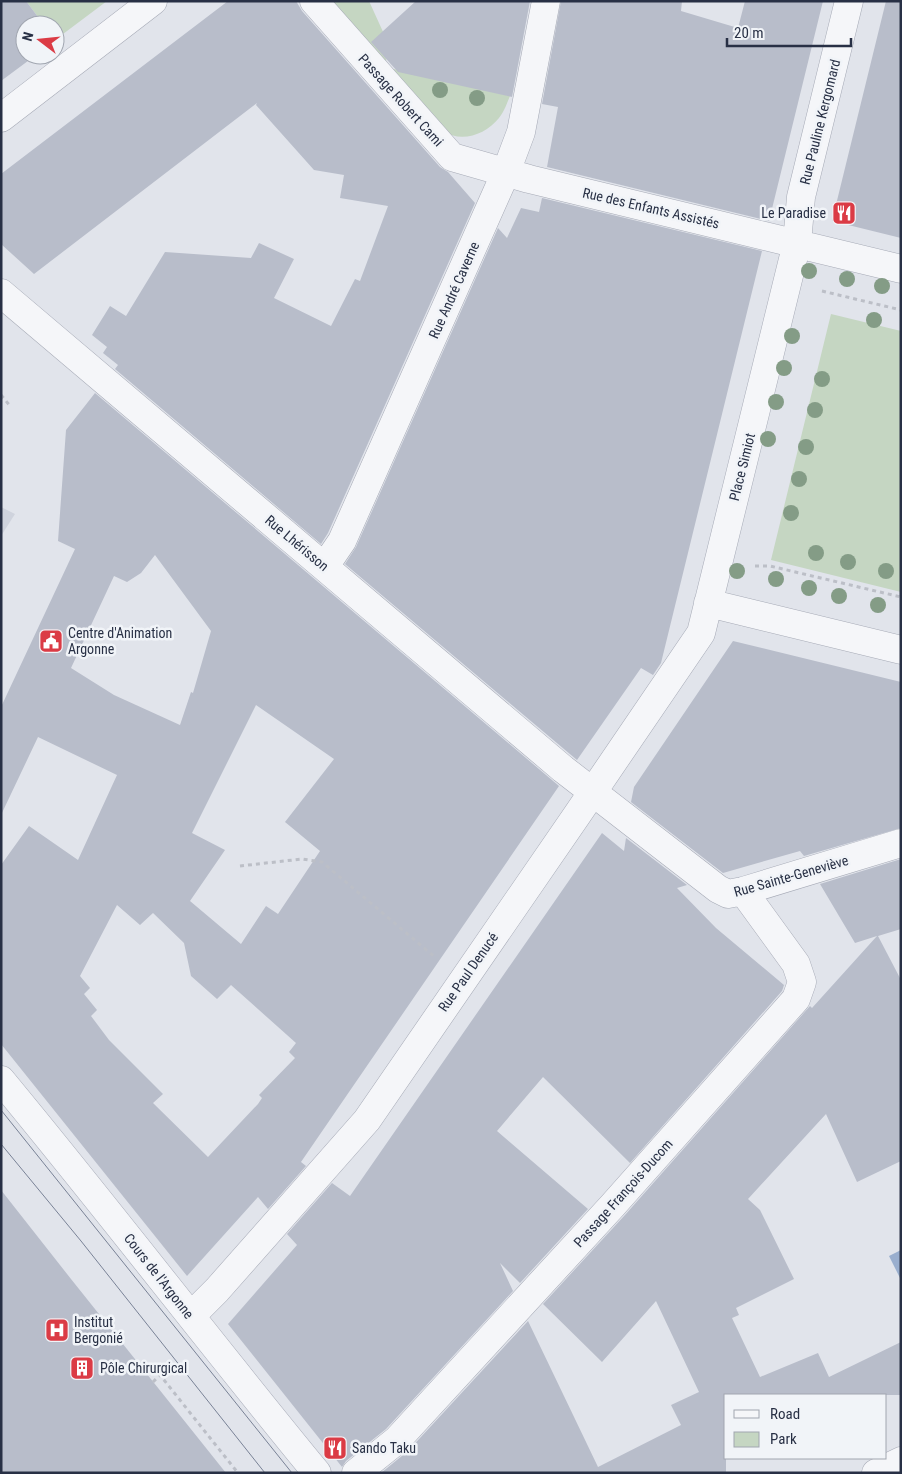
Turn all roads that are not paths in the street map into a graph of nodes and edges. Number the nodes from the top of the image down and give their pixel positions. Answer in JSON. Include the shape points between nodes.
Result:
{"nodes":[{"id":1,"x":153,"y":1,"type":"edge"},
{"id":2,"x":314,"y":1,"type":"edge"},
{"id":3,"x":546,"y":1,"type":"edge"},
{"id":4,"x":849,"y":1,"type":"edge"},
{"id":5,"x":1,"y":118,"type":"edge"},
{"id":6,"x":506,"y":172,"type":"junction"},
{"id":7,"x":797,"y":244,"type":"junction"},
{"id":8,"x":901,"y":269,"type":"edge"},
{"id":9,"x":1,"y":293,"type":"edge"},
{"id":10,"x":325,"y":566,"type":"junction"},
{"id":11,"x":708,"y":603,"type":"junction"},
{"id":12,"x":901,"y":650,"type":"edge"},
{"id":13,"x":593,"y":791,"type":"junction"},
{"id":14,"x":901,"y":843,"type":"edge"},
{"id":15,"x":743,"y":892,"type":"junction"},
{"id":16,"x":1,"y":1080,"type":"edge"},
{"id":17,"x":191,"y":1316,"type":"junction"},
{"id":18,"x":901,"y":1461,"type":"edge"},
{"id":19,"x":317,"y":1473,"type":"edge"},
{"id":20,"x":356,"y":1473,"type":"edge"},
{"id":21,"x":876,"y":1473,"type":"edge"}],
"edges":[{"from":1,"to":5,"type":"street"},
{"from":2,"to":6,"type":"street","name":"Passage Robert Cami","via":[[452,157]]},
{"from":3,"to":6,"type":"street","name":"Rue André Caverne","via":[[521,132]]},
{"from":4,"to":7,"type":"street","name":"Rue Pauline Kergomard","via":[[802,197]]},
{"from":6,"to":7,"type":"street","name":"Rue des Enfants Assistés"},
{"from":6,"to":10,"type":"street","name":"Rue André Caverne","via":[[342,541]]},
{"from":7,"to":8,"type":"street"},
{"from":7,"to":11,"type":"street","name":"Place Simiot"},
{"from":9,"to":10,"type":"street","name":"Rue Lhérisson"},
{"from":10,"to":13,"type":"street","name":"Rue Lhérisson"},
{"from":11,"to":12,"type":"street"},
{"from":11,"to":13,"type":"street","name":"Rue Paul Denucé","via":[[701,633]]},
{"from":13,"to":15,"type":"street","name":"Rue Sainte-Geneviève","via":[[718,889],[728,894]]},
{"from":13,"to":17,"type":"street","name":"Rue Paul Denucé","via":[[367,1120]]},
{"from":14,"to":15,"type":"street","name":"Rue Sainte-Geneviève"},
{"from":15,"to":20,"type":"street","name":"Passage François-Ducom","via":[[796,964],[802,982],[796,999],[613,1205],[397,1440]]},
{"from":16,"to":17,"type":"street","name":"Cours de l'Argonne"},
{"from":17,"to":19,"type":"street","name":"Cours de l'Argonne"},
{"from":18,"to":21,"type":"street"}]}
